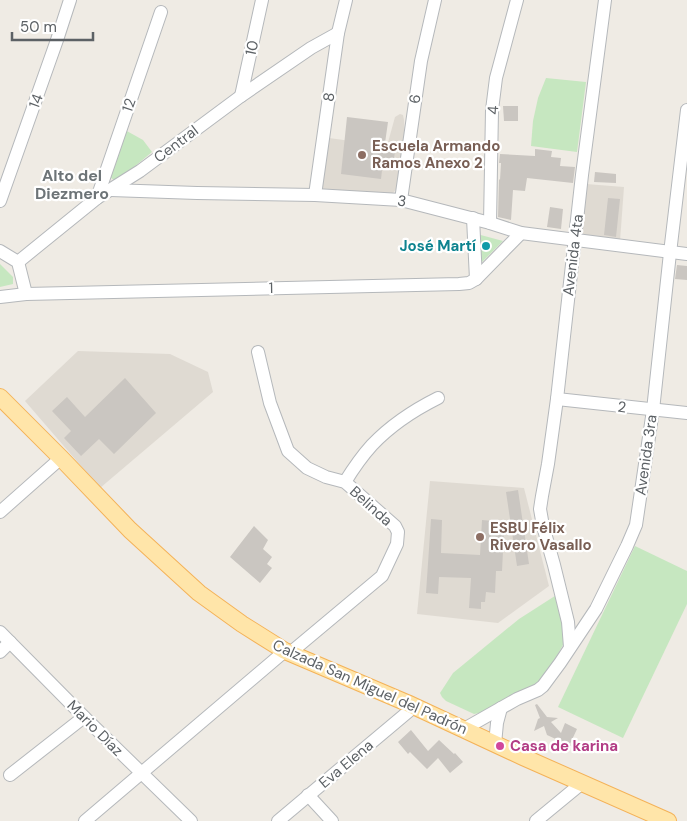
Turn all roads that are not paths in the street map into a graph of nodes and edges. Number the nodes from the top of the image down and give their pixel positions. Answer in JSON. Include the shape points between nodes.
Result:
{"nodes":[{"id":1,"x":70,"y":0,"type":"edge"},
{"id":2,"x":262,"y":0,"type":"edge"},
{"id":3,"x":346,"y":0,"type":"edge"},
{"id":4,"x":435,"y":0,"type":"edge"},
{"id":5,"x":517,"y":0,"type":"edge"},
{"id":6,"x":604,"y":0,"type":"edge"},
{"id":7,"x":161,"y":12,"type":"dead end"},
{"id":8,"x":338,"y":33,"type":"junction"},
{"id":9,"x":241,"y":96,"type":"junction"},
{"id":10,"x":687,"y":110,"type":"edge"},
{"id":11,"x":112,"y":190,"type":"junction"},
{"id":12,"x":315,"y":195,"type":"junction"},
{"id":13,"x":97,"y":198,"type":"junction"},
{"id":14,"x":401,"y":200,"type":"junction"},
{"id":15,"x":0,"y":201,"type":"edge"},
{"id":16,"x":473,"y":218,"type":"junction"},
{"id":17,"x":490,"y":223,"type":"junction"},
{"id":18,"x":521,"y":233,"type":"junction"},
{"id":19,"x":575,"y":240,"type":"junction"},
{"id":20,"x":0,"y":251,"type":"edge"},
{"id":21,"x":670,"y":252,"type":"junction"},
{"id":22,"x":687,"y":254,"type":"edge"},
{"id":23,"x":18,"y":262,"type":"junction"},
{"id":24,"x":476,"y":279,"type":"junction"},
{"id":25,"x":26,"y":294,"type":"junction"},
{"id":26,"x":0,"y":297,"type":"edge"},
{"id":27,"x":258,"y":352,"type":"dead end"},
{"id":28,"x":0,"y":397,"type":"edge"},
{"id":29,"x":438,"y":398,"type":"dead end"},
{"id":30,"x":556,"y":399,"type":"junction"},
{"id":31,"x":653,"y":410,"type":"junction"},
{"id":32,"x":687,"y":413,"type":"edge"},
{"id":33,"x":61,"y":458,"type":"junction"},
{"id":34,"x":345,"y":482,"type":"junction"},
{"id":35,"x":0,"y":512,"type":"edge"},
{"id":36,"x":0,"y":632,"type":"edge"},
{"id":37,"x":10,"y":642,"type":"junction"},
{"id":38,"x":570,"y":647,"type":"junction"},
{"id":39,"x":0,"y":652,"type":"edge"},
{"id":40,"x":287,"y":652,"type":"junction"},
{"id":41,"x":415,"y":706,"type":"junction"},
{"id":42,"x":501,"y":708,"type":"junction"},
{"id":43,"x":84,"y":717,"type":"junction"},
{"id":44,"x":464,"y":729,"type":"junction"},
{"id":45,"x":495,"y":744,"type":"junction"},
{"id":46,"x":141,"y":773,"type":"junction"},
{"id":47,"x":10,"y":775,"type":"dead end"},
{"id":48,"x":582,"y":783,"type":"junction"},
{"id":49,"x":308,"y":795,"type":"junction"},
{"id":50,"x":85,"y":821,"type":"edge"},
{"id":51,"x":191,"y":821,"type":"edge"},
{"id":52,"x":278,"y":821,"type":"edge"},
{"id":53,"x":332,"y":821,"type":"edge"},
{"id":54,"x":536,"y":821,"type":"edge"},
{"id":55,"x":668,"y":821,"type":"edge"}],
"edges":[{"from":1,"to":15,"type":"street","name":"14"},
{"from":2,"to":9,"type":"street","name":"10"},
{"from":3,"to":8,"type":"street","name":"8"},
{"from":4,"to":14,"type":"street","name":"6","via":[[421,61]]},
{"from":5,"to":17,"type":"street","name":"4","via":[[496,78],[492,110]]},
{"from":6,"to":19,"type":"street","name":"Avenida 4ta"},
{"from":7,"to":13,"type":"street","name":"12"},
{"from":8,"to":9,"type":"street","name":"Central"},
{"from":8,"to":12,"type":"street","name":"8"},
{"from":9,"to":11,"type":"street","name":"Central"},
{"from":10,"to":21,"type":"street","name":"Avenida 3ra"},
{"from":11,"to":12,"type":"street","name":"3"},
{"from":11,"to":13,"type":"street","name":"Central"},
{"from":12,"to":14,"type":"street","name":"3"},
{"from":13,"to":23,"type":"street","name":"Central"},
{"from":14,"to":16,"type":"street","name":"3"},
{"from":16,"to":17,"type":"street","name":"3"},
{"from":16,"to":24,"type":"street"},
{"from":17,"to":18,"type":"street","name":"3"},
{"from":18,"to":19,"type":"street","name":"3"},
{"from":18,"to":24,"type":"street"},
{"from":19,"to":21,"type":"street","name":"3"},
{"from":19,"to":30,"type":"street","name":"Avenida 4ta"},
{"from":20,"to":23,"type":"street"},
{"from":21,"to":22,"type":"street","name":"3"},
{"from":21,"to":31,"type":"street","name":"Avenida 3ra"},
{"from":23,"to":25,"type":"street"},
{"from":24,"to":25,"type":"street","name":"1","via":[[459,284]]},
{"from":25,"to":26,"type":"street","name":"1"},
{"from":27,"to":34,"type":"street","name":"Belinda","via":[[270,403],[288,451],[307,468]]},
{"from":28,"to":33,"type":"main road","name":"Calzada San Miguel del Padrón"},
{"from":29,"to":34,"type":"street","via":[[418,408],[373,444]]},
{"from":30,"to":31,"type":"street","name":"2"},
{"from":30,"to":38,"type":"street","name":"Avenida 4ta","via":[[540,509],[568,622]]},
{"from":31,"to":32,"type":"street","name":"2"},
{"from":31,"to":38,"type":"street","name":"Avenida 3ra","via":[[636,525],[596,609]]},
{"from":33,"to":35,"type":"street"},
{"from":33,"to":40,"type":"main road","name":"Calzada San Miguel del Padrón","via":[[130,530],[199,593]]},
{"from":34,"to":40,"type":"street","name":"Belinda","via":[[395,526],[398,544],[382,576]]},
{"from":36,"to":37,"type":"street","name":"Mario Díaz"},
{"from":37,"to":39,"type":"street"},
{"from":37,"to":43,"type":"street","name":"Mario Díaz"},
{"from":38,"to":42,"type":"street","name":"Avenida 3ra","via":[[543,686]]},
{"from":40,"to":41,"type":"main road","name":"Calzada San Miguel del Padrón"},
{"from":40,"to":46,"type":"street","name":"Belinda"},
{"from":41,"to":44,"type":"main road","name":"Calzada San Miguel del Padrón"},
{"from":41,"to":49,"type":"street","name":"Eva Elena"},
{"from":42,"to":44,"type":"street","name":"Avenida 3ra"},
{"from":42,"to":45,"type":"street"},
{"from":43,"to":46,"type":"street","name":"Mario Díaz"},
{"from":43,"to":47,"type":"street"},
{"from":44,"to":45,"type":"main road","name":"Calzada San Miguel del Padrón"},
{"from":45,"to":48,"type":"main road","name":"Calzada San Miguel del Padrón"},
{"from":46,"to":50,"type":"street","name":"Belinda"},
{"from":46,"to":51,"type":"street","name":"Mario Díaz"},
{"from":48,"to":54,"type":"street"},
{"from":48,"to":55,"type":"main road","name":"Calzada San Miguel del Padrón"},
{"from":49,"to":52,"type":"street","name":"Eva Elena"},
{"from":49,"to":53,"type":"street"}]}
